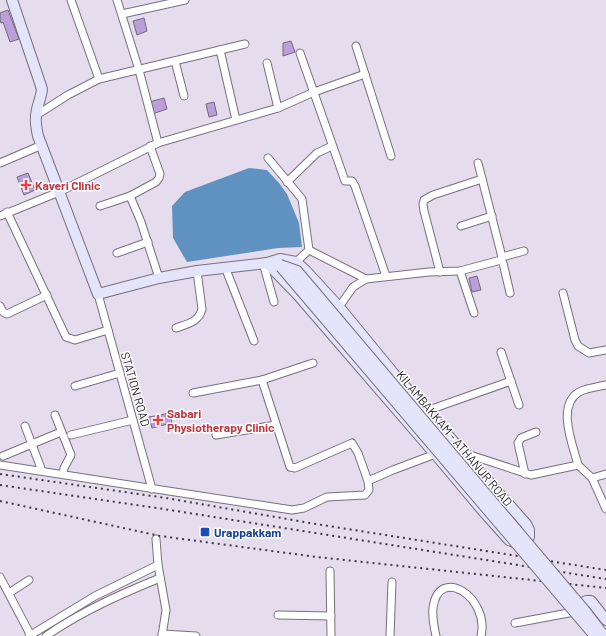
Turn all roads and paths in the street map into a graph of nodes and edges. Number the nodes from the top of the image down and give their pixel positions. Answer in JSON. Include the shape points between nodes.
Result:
{"nodes":[{"id":1,"x":12,"y":0,"type":"edge"},
{"id":2,"x":71,"y":0,"type":"edge"},
{"id":3,"x":117,"y":0,"type":"edge"},
{"id":4,"x":186,"y":0,"type":"edge"},
{"id":5,"x":163,"y":2,"type":"edge"},
{"id":6,"x":122,"y":14,"type":"junction"},
{"id":7,"x":245,"y":44,"type":"dead end"},
{"id":8,"x":356,"y":46,"type":"dead end"},
{"id":9,"x":220,"y":50,"type":"junction"},
{"id":10,"x":300,"y":53,"type":"dead end"},
{"id":11,"x":176,"y":61,"type":"junction"},
{"id":12,"x":267,"y":63,"type":"dead end"},
{"id":13,"x":139,"y":70,"type":"junction"},
{"id":14,"x":365,"y":74,"type":"junction"},
{"id":15,"x":99,"y":79,"type":"junction"},
{"id":16,"x":314,"y":92,"type":"junction"},
{"id":17,"x":184,"y":96,"type":"dead end"},
{"id":18,"x":278,"y":108,"type":"junction"},
{"id":19,"x":36,"y":116,"type":"junction"},
{"id":20,"x":236,"y":120,"type":"junction"},
{"id":21,"x":158,"y":143,"type":"junction"},
{"id":22,"x":42,"y":145,"type":"junction"},
{"id":23,"x":150,"y":146,"type":"junction"},
{"id":24,"x":332,"y":146,"type":"junction"},
{"id":25,"x":391,"y":156,"type":"dead end"},
{"id":26,"x":268,"y":158,"type":"dead end"},
{"id":27,"x":0,"y":163,"type":"edge"},
{"id":28,"x":478,"y":163,"type":"dead end"},
{"id":29,"x":482,"y":179,"type":"junction"},
{"id":30,"x":287,"y":182,"type":"junction"},
{"id":31,"x":59,"y":192,"type":"junction"},
{"id":32,"x":130,"y":196,"type":"junction"},
{"id":33,"x":100,"y":206,"type":"dead end"},
{"id":34,"x":4,"y":214,"type":"edge"},
{"id":35,"x":492,"y":216,"type":"junction"},
{"id":36,"x":461,"y":226,"type":"dead end"},
{"id":37,"x":148,"y":242,"type":"junction"},
{"id":38,"x":309,"y":250,"type":"junction"},
{"id":39,"x":524,"y":251,"type":"dead end"},
{"id":40,"x":117,"y":253,"type":"dead end"},
{"id":41,"x":502,"y":258,"type":"junction"},
{"id":42,"x":296,"y":262,"type":"junction"},
{"id":43,"x":265,"y":263,"type":"junction"},
{"id":44,"x":280,"y":265,"type":"junction"},
{"id":45,"x":225,"y":267,"type":"junction"},
{"id":46,"x":197,"y":270,"type":"junction"},
{"id":47,"x":460,"y":271,"type":"junction"},
{"id":48,"x":440,"y":272,"type":"junction"},
{"id":49,"x":386,"y":276,"type":"junction"},
{"id":50,"x":159,"y":278,"type":"junction"},
{"id":51,"x":366,"y":279,"type":"junction"},
{"id":52,"x":510,"y":293,"type":"dead end"},
{"id":53,"x":563,"y":293,"type":"dead end"},
{"id":54,"x":98,"y":294,"type":"junction"},
{"id":55,"x":47,"y":295,"type":"junction"},
{"id":56,"x":274,"y":302,"type":"dead end"},
{"id":57,"x":0,"y":306,"type":"edge"},
{"id":58,"x":339,"y":307,"type":"junction"},
{"id":59,"x":474,"y":313,"type":"dead end"},
{"id":60,"x":176,"y":328,"type":"dead end"},
{"id":61,"x":108,"y":330,"type":"junction"},
{"id":62,"x":254,"y":341,"type":"dead end"},
{"id":63,"x":606,"y":350,"type":"edge"},
{"id":64,"x":501,"y":352,"type":"dead end"},
{"id":65,"x":313,"y":363,"type":"dead end"},
{"id":66,"x":120,"y":373,"type":"junction"},
{"id":67,"x":262,"y":380,"type":"junction"},
{"id":68,"x":511,"y":381,"type":"junction"},
{"id":69,"x":606,"y":385,"type":"edge"},
{"id":70,"x":75,"y":386,"type":"dead end"},
{"id":71,"x":193,"y":393,"type":"dead end"},
{"id":72,"x":519,"y":405,"type":"dead end"},
{"id":73,"x":426,"y":411,"type":"junction"},
{"id":74,"x":55,"y":415,"type":"dead end"},
{"id":75,"x":133,"y":420,"type":"junction"},
{"id":76,"x":276,"y":425,"type":"junction"},
{"id":77,"x":25,"y":426,"type":"dead end"},
{"id":78,"x":61,"y":432,"type":"junction"},
{"id":79,"x":536,"y":432,"type":"dead end"},
{"id":80,"x":71,"y":435,"type":"dead end"},
{"id":81,"x":216,"y":435,"type":"dead end"},
{"id":82,"x":32,"y":444,"type":"junction"},
{"id":83,"x":2,"y":452,"type":"edge"},
{"id":84,"x":462,"y":452,"type":"junction"},
{"id":85,"x":435,"y":453,"type":"junction"},
{"id":86,"x":3,"y":466,"type":"edge"},
{"id":87,"x":578,"y":466,"type":"junction"},
{"id":88,"x":42,"y":471,"type":"junction"},
{"id":89,"x":63,"y":474,"type":"junction"},
{"id":90,"x":526,"y":474,"type":"junction"},
{"id":91,"x":606,"y":474,"type":"edge"},
{"id":92,"x":592,"y":478,"type":"junction"},
{"id":93,"x":368,"y":481,"type":"junction"},
{"id":94,"x":152,"y":489,"type":"junction"},
{"id":95,"x":606,"y":509,"type":"edge"},
{"id":96,"x":156,"y":539,"type":"dead end"},
{"id":97,"x":158,"y":565,"type":"junction"},
{"id":98,"x":330,"y":571,"type":"dead end"},
{"id":99,"x":0,"y":577,"type":"edge"},
{"id":100,"x":160,"y":578,"type":"junction"},
{"id":101,"x":29,"y":580,"type":"dead end"},
{"id":102,"x":392,"y":582,"type":"dead end"},
{"id":103,"x":8,"y":593,"type":"junction"},
{"id":104,"x":574,"y":612,"type":"junction"},
{"id":105,"x":278,"y":615,"type":"dead end"},
{"id":106,"x":331,"y":616,"type":"junction"},
{"id":107,"x":606,"y":620,"type":"edge"},
{"id":108,"x":515,"y":623,"type":"dead end"},
{"id":109,"x":162,"y":635,"type":"edge"},
{"id":110,"x":30,"y":636,"type":"edge"},
{"id":111,"x":46,"y":636,"type":"edge"},
{"id":112,"x":196,"y":636,"type":"edge"},
{"id":113,"x":331,"y":636,"type":"edge"},
{"id":114,"x":390,"y":636,"type":"edge"},
{"id":115,"x":436,"y":636,"type":"edge"},
{"id":116,"x":481,"y":636,"type":"edge"},
{"id":117,"x":589,"y":636,"type":"edge"},
{"id":118,"x":595,"y":636,"type":"edge"},
{"id":119,"x":604,"y":636,"type":"edge"}],
"edges":[{"from":1,"to":19,"type":"street","via":[[42,89]]},
{"from":2,"to":15,"type":"street"},
{"from":3,"to":6,"type":"street"},
{"from":4,"to":5,"type":"street"},
{"from":5,"to":6,"type":"street"},
{"from":6,"to":13,"type":"street"},
{"from":7,"to":9,"type":"street"},
{"from":8,"to":14,"type":"street"},
{"from":9,"to":11,"type":"street"},
{"from":9,"to":20,"type":"street"},
{"from":10,"to":16,"type":"street"},
{"from":11,"to":13,"type":"street"},
{"from":11,"to":17,"type":"street"},
{"from":12,"to":18,"type":"street"},
{"from":13,"to":15,"type":"street"},
{"from":13,"to":21,"type":"street"},
{"from":14,"to":16,"type":"street"},
{"from":14,"to":25,"type":"street"},
{"from":15,"to":19,"type":"street"},
{"from":16,"to":18,"type":"street"},
{"from":16,"to":24,"type":"street"},
{"from":18,"to":20,"type":"street"},
{"from":19,"to":22,"type":"street"},
{"from":20,"to":21,"type":"street"},
{"from":21,"to":23,"type":"street"},
{"from":22,"to":27,"type":"street"},
{"from":22,"to":31,"type":"street"},
{"from":23,"to":31,"type":"street"},
{"from":23,"to":32,"type":"street","via":[[160,174],[159,178]]},
{"from":24,"to":30,"type":"street","via":[[318,153]]},
{"from":24,"to":49,"type":"street","via":[[345,181],[352,181],[355,186]]},
{"from":26,"to":30,"type":"street"},
{"from":28,"to":29,"type":"street"},
{"from":29,"to":35,"type":"street"},
{"from":29,"to":48,"type":"street","via":[[424,200],[424,212]]},
{"from":30,"to":38,"type":"street","via":[[302,200]]},
{"from":31,"to":34,"type":"street"},
{"from":31,"to":54,"type":"street"},
{"from":32,"to":33,"type":"street"},
{"from":32,"to":37,"type":"street"},
{"from":34,"to":55,"type":"street"},
{"from":35,"to":36,"type":"street"},
{"from":35,"to":41,"type":"street"},
{"from":37,"to":40,"type":"street"},
{"from":37,"to":50,"type":"street"},
{"from":38,"to":42,"type":"street"},
{"from":38,"to":51,"type":"street"},
{"from":39,"to":41,"type":"street"},
{"from":41,"to":47,"type":"street"},
{"from":41,"to":52,"type":"street"},
{"from":42,"to":43,"type":"street","via":[[280,259]]},
{"from":42,"to":58,"type":"street"},
{"from":43,"to":44,"type":"street","name":"KILAMBAKKAM - ATHANUR ROAD"},
{"from":43,"to":45,"type":"street","name":"KILAMBAKKAM - ATHANUR ROAD"},
{"from":43,"to":56,"type":"street"},
{"from":43,"to":85,"type":"street","via":[[298,295]]},
{"from":44,"to":118,"type":"street","name":"KILAMBAKKAM - ATHANUR ROAD","bridge":true},
{"from":44,"to":119,"type":"street","name":"KILAMBAKKAM - ATHANUR ROAD","bridge":true,"via":[[297,271]]},
{"from":45,"to":46,"type":"street","name":"KILAMBAKKAM - ATHANUR ROAD"},
{"from":45,"to":62,"type":"street"},
{"from":46,"to":50,"type":"street","name":"KILAMBAKKAM - ATHANUR ROAD"},
{"from":46,"to":60,"type":"street","via":[[201,315]]},
{"from":47,"to":48,"type":"street"},
{"from":47,"to":59,"type":"street"},
{"from":48,"to":49,"type":"street"},
{"from":49,"to":51,"type":"street"},
{"from":50,"to":54,"type":"street","name":"KILAMBAKKAM - ATHANUR ROAD"},
{"from":51,"to":58,"type":"street","via":[[353,287]]},
{"from":53,"to":63,"type":"street","via":[[578,346],[589,353]]},
{"from":54,"to":61,"type":"street","name":"STATION ROAD"},
{"from":55,"to":57,"type":"street","via":[[7,314]]},
{"from":55,"to":61,"type":"street","via":[[66,337],[75,340]]},
{"from":58,"to":73,"type":"street"},
{"from":61,"to":66,"type":"street","name":"STATION ROAD"},
{"from":64,"to":68,"type":"street"},
{"from":65,"to":67,"type":"street"},
{"from":66,"to":70,"type":"street"},
{"from":66,"to":75,"type":"street","name":"STATION ROAD"},
{"from":67,"to":71,"type":"street"},
{"from":67,"to":76,"type":"street"},
{"from":68,"to":72,"type":"street"},
{"from":68,"to":73,"type":"street"},
{"from":69,"to":87,"type":"street","via":[[579,392],[568,404],[567,424]]},
{"from":73,"to":84,"type":"street"},
{"from":74,"to":78,"type":"street"},
{"from":75,"to":80,"type":"street"},
{"from":75,"to":94,"type":"street","name":"STATION ROAD"},
{"from":76,"to":81,"type":"street"},
{"from":76,"to":93,"type":"street","via":[[290,467],[296,468],[352,443]]},
{"from":77,"to":82,"type":"street"},
{"from":78,"to":82,"type":"street"},
{"from":78,"to":89,"type":"street","via":[[71,455]]},
{"from":79,"to":90,"type":"street","via":[[521,438],[518,443]]},
{"from":82,"to":83,"type":"street"},
{"from":82,"to":88,"type":"street"},
{"from":83,"to":86,"type":"street"},
{"from":84,"to":85,"type":"street"},
{"from":84,"to":85,"type":"street","via":[[526,524],[529,537],[525,541],[510,540]]},
{"from":84,"to":90,"type":"street"},
{"from":85,"to":93,"type":"street"},
{"from":86,"to":88,"type":"street"},
{"from":87,"to":90,"type":"street"},
{"from":87,"to":92,"type":"street"},
{"from":88,"to":89,"type":"street"},
{"from":89,"to":94,"type":"street"},
{"from":91,"to":92,"type":"street"},
{"from":92,"to":95,"type":"street"},
{"from":93,"to":94,"type":"street","via":[[369,490],[365,494],[327,497],[304,508],[292,510]]},
{"from":96,"to":97,"type":"street"},
{"from":97,"to":100,"type":"street"},
{"from":97,"to":110,"type":"street","via":[[95,596]]},
{"from":98,"to":106,"type":"street"},
{"from":99,"to":103,"type":"street"},
{"from":100,"to":109,"type":"street","via":[[166,610]]},
{"from":100,"to":111,"type":"street","via":[[118,595]]},
{"from":101,"to":103,"type":"street"},
{"from":102,"to":114,"type":"street"},
{"from":103,"to":110,"type":"street"},
{"from":104,"to":107,"type":"street","via":[[586,601],[591,601]]},
{"from":104,"to":108,"type":"street"},
{"from":104,"to":117,"type":"street","via":[[576,619]]},
{"from":105,"to":106,"type":"street"},
{"from":106,"to":113,"type":"street"},
{"from":109,"to":112,"type":"street"},
{"from":115,"to":116,"type":"street","via":[[433,607],[440,592],[448,588],[462,590],[474,601],[481,615]]}]}
